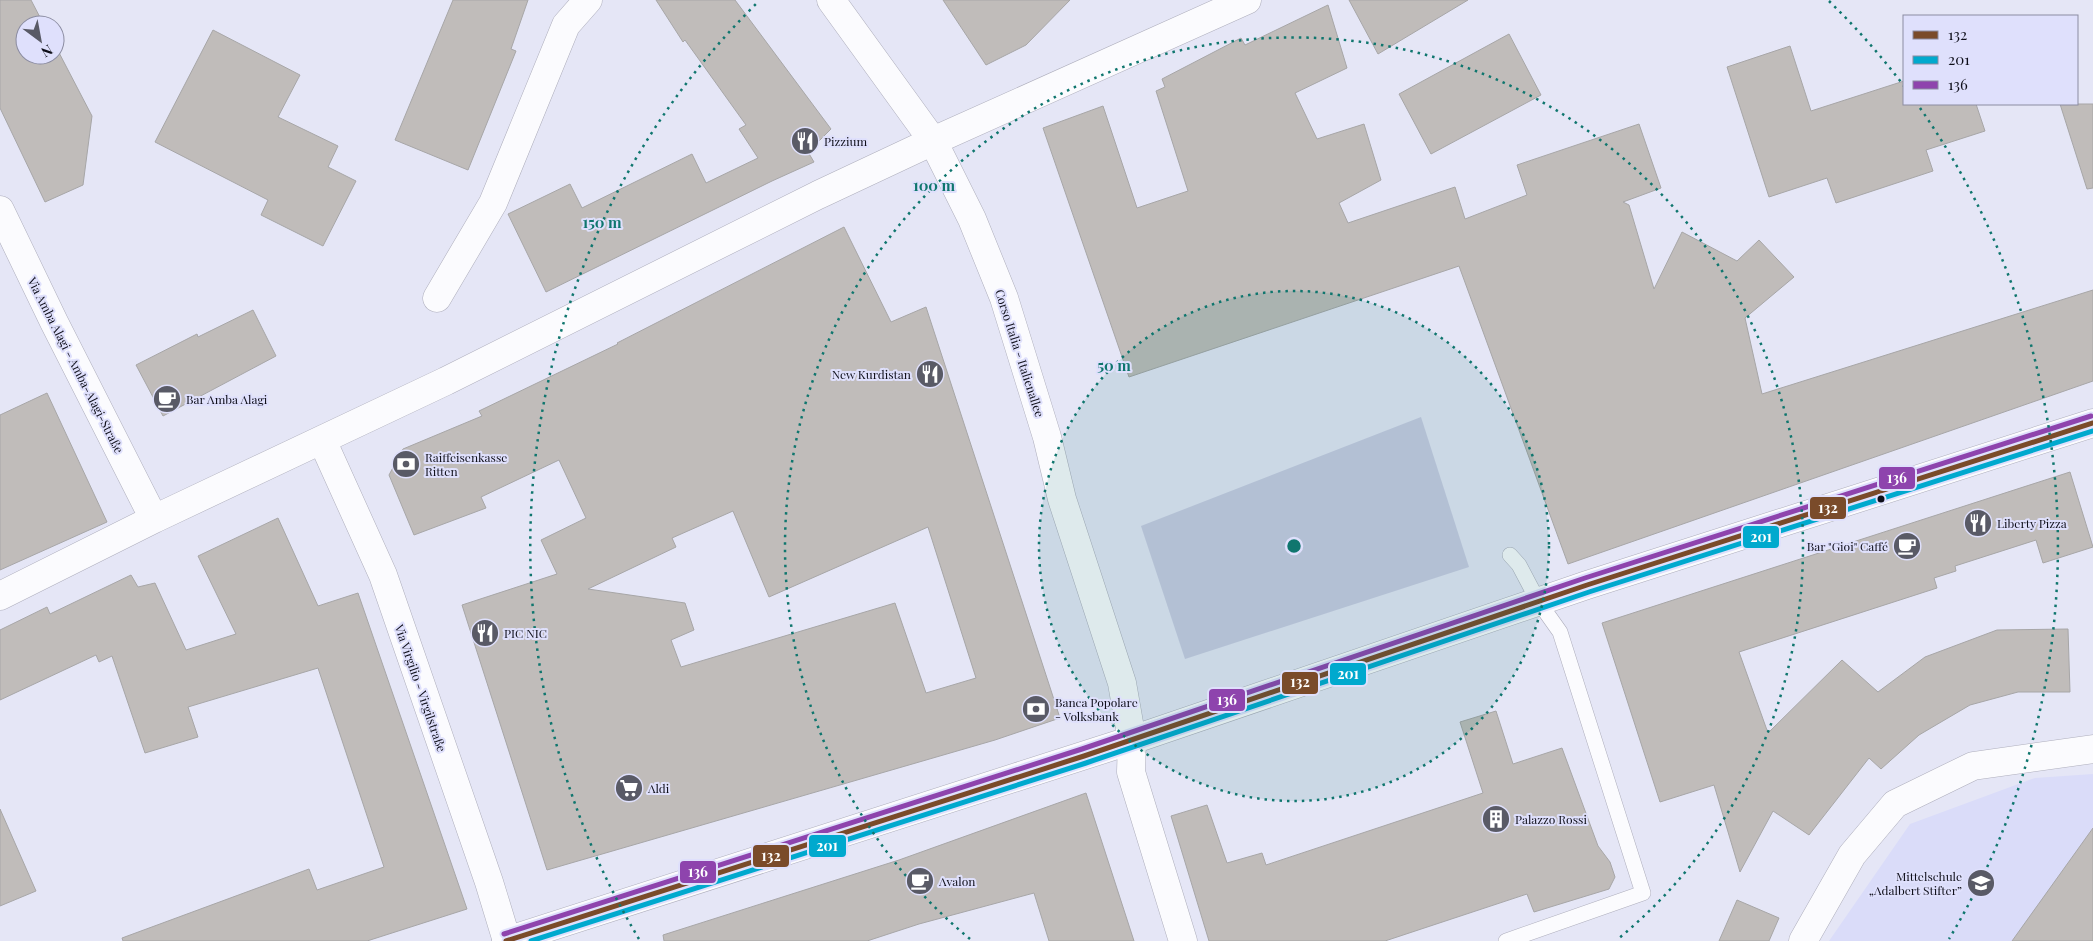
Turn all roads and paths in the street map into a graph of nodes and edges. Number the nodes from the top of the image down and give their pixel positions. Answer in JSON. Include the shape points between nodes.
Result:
{"nodes":[{"id":1,"x":588,"y":0,"type":"edge"},
{"id":2,"x":831,"y":0,"type":"edge"},
{"id":3,"x":1247,"y":0,"type":"edge"},
{"id":4,"x":933,"y":141,"type":"junction"},
{"id":5,"x":0,"y":210,"type":"edge"},
{"id":6,"x":438,"y":298,"type":"dead end"},
{"id":7,"x":2093,"y":423,"type":"edge"},
{"id":8,"x":322,"y":440,"type":"junction"},
{"id":9,"x":154,"y":519,"type":"junction"},
{"id":10,"x":1510,"y":555,"type":"dead end"},
{"id":11,"x":0,"y":596,"type":"edge"},
{"id":12,"x":1538,"y":602,"type":"junction"},
{"id":13,"x":1132,"y":740,"type":"junction"},
{"id":14,"x":2093,"y":749,"type":"edge"},
{"id":15,"x":506,"y":941,"type":"edge"},
{"id":16,"x":1183,"y":941,"type":"edge"},
{"id":17,"x":1506,"y":941,"type":"edge"},
{"id":18,"x":1803,"y":941,"type":"edge"}],
"edges":[{"from":1,"to":6,"type":"street","via":[[566,25],[493,203]]},
{"from":2,"to":4,"type":"street","name":"Corso Italia - Italienallee"},
{"from":3,"to":4,"type":"street"},
{"from":4,"to":8,"type":"street"},
{"from":4,"to":13,"type":"street","name":"Corso Italia - Italienallee","via":[[972,219],[1004,298],[1047,437],[1062,499],[1122,683]]},
{"from":5,"to":9,"type":"street","name":"Via Amba Alagi - Amba-Alagi-Straße"},
{"from":7,"to":12,"type":"street"},
{"from":8,"to":9,"type":"street"},
{"from":8,"to":15,"type":"street","name":"Via Virgilio - Virgilstraße","via":[[382,575],[489,882]]},
{"from":9,"to":11,"type":"street"},
{"from":10,"to":12,"type":"lane"},
{"from":12,"to":13,"type":"street"},
{"from":12,"to":17,"type":"lane","via":[[1560,632],[1643,893]]},
{"from":13,"to":15,"type":"street"},
{"from":13,"to":16,"type":"street","name":"Corso Italia - Italienallee","via":[[1131,772]]},
{"from":14,"to":18,"type":"street","via":[[1973,766],[1895,804],[1852,855]]}]}
